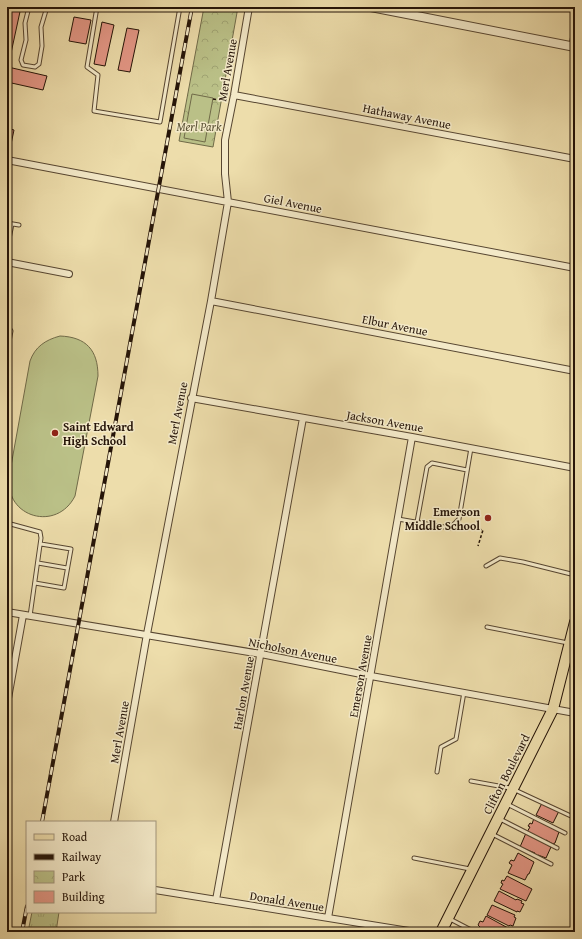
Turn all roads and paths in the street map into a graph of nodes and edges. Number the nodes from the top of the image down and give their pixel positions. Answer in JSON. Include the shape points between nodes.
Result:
{"nodes":[{"id":1,"x":29,"y":7,"type":"edge"},
{"id":2,"x":47,"y":7,"type":"edge"},
{"id":3,"x":97,"y":7,"type":"edge"},
{"id":4,"x":180,"y":7,"type":"edge"},
{"id":5,"x":249,"y":7,"type":"edge"},
{"id":6,"x":371,"y":7,"type":"edge"},
{"id":7,"x":575,"y":32,"type":"edge"},
{"id":8,"x":573,"y":47,"type":"edge"},
{"id":9,"x":234,"y":95,"type":"junction"},
{"id":10,"x":213,"y":99,"type":"dead end"},
{"id":11,"x":233,"y":102,"type":"junction"},
{"id":12,"x":575,"y":159,"type":"edge"},
{"id":13,"x":7,"y":160,"type":"edge"},
{"id":14,"x":228,"y":202,"type":"junction"},
{"id":15,"x":7,"y":223,"type":"edge"},
{"id":16,"x":12,"y":224,"type":"junction"},
{"id":17,"x":19,"y":225,"type":"dead end"},
{"id":18,"x":7,"y":249,"type":"edge"},
{"id":19,"x":7,"y":262,"type":"edge"},
{"id":20,"x":575,"y":268,"type":"edge"},
{"id":21,"x":69,"y":274,"type":"dead end"},
{"id":22,"x":211,"y":301,"type":"junction"},
{"id":23,"x":7,"y":325,"type":"edge"},
{"id":24,"x":7,"y":352,"type":"edge"},
{"id":25,"x":575,"y":371,"type":"edge"},
{"id":26,"x":191,"y":398,"type":"junction"},
{"id":27,"x":304,"y":418,"type":"junction"},
{"id":28,"x":412,"y":437,"type":"junction"},
{"id":29,"x":471,"y":448,"type":"junction"},
{"id":30,"x":575,"y":468,"type":"edge"},
{"id":31,"x":467,"y":470,"type":"junction"},
{"id":32,"x":398,"y":519,"type":"junction"},
{"id":33,"x":416,"y":522,"type":"junction"},
{"id":34,"x":7,"y":523,"type":"edge"},
{"id":35,"x":459,"y":525,"type":"dead end"},
{"id":36,"x":41,"y":544,"type":"junction"},
{"id":37,"x":478,"y":546,"type":"dead end"},
{"id":38,"x":38,"y":563,"type":"junction"},
{"id":39,"x":486,"y":566,"type":"dead end"},
{"id":40,"x":68,"y":568,"type":"junction"},
{"id":41,"x":575,"y":575,"type":"edge"},
{"id":42,"x":35,"y":584,"type":"junction"},
{"id":43,"x":7,"y":612,"type":"edge"},
{"id":44,"x":23,"y":615,"type":"junction"},
{"id":45,"x":30,"y":616,"type":"junction"},
{"id":46,"x":575,"y":622,"type":"edge"},
{"id":47,"x":487,"y":628,"type":"dead end"},
{"id":48,"x":147,"y":634,"type":"junction"},
{"id":49,"x":569,"y":644,"type":"junction"},
{"id":50,"x":261,"y":654,"type":"junction"},
{"id":51,"x":371,"y":676,"type":"junction"},
{"id":52,"x":464,"y":692,"type":"junction"},
{"id":53,"x":7,"y":704,"type":"edge"},
{"id":54,"x":553,"y":709,"type":"junction"},
{"id":55,"x":575,"y":713,"type":"edge"},
{"id":56,"x":437,"y":772,"type":"dead end"},
{"id":57,"x":471,"y":781,"type":"dead end"},
{"id":58,"x":513,"y":789,"type":"junction"},
{"id":59,"x":506,"y":803,"type":"junction"},
{"id":60,"x":573,"y":817,"type":"dead end"},
{"id":61,"x":498,"y":818,"type":"junction"},
{"id":62,"x":114,"y":821,"type":"edge"},
{"id":63,"x":491,"y":833,"type":"junction"},
{"id":64,"x":565,"y":833,"type":"dead end"},
{"id":65,"x":557,"y":848,"type":"dead end"},
{"id":66,"x":414,"y":858,"type":"dead end"},
{"id":67,"x":551,"y":864,"type":"dead end"},
{"id":68,"x":472,"y":870,"type":"junction"},
{"id":69,"x":156,"y":890,"type":"edge"},
{"id":70,"x":216,"y":900,"type":"junction"},
{"id":71,"x":328,"y":918,"type":"junction"},
{"id":72,"x":448,"y":918,"type":"junction"},
{"id":73,"x":415,"y":932,"type":"edge"},
{"id":74,"x":441,"y":932,"type":"edge"},
{"id":75,"x":475,"y":932,"type":"edge"}],
"edges":[{"from":1,"to":2,"type":"lane","via":[[21,60],[23,64],[34,67],[39,64],[41,28]]},
{"from":3,"to":4,"type":"lane","via":[[87,67],[98,75],[94,111],[160,122]]},
{"from":5,"to":9,"type":"street","name":"Merl Avenue"},
{"from":6,"to":8,"type":"street"},
{"from":7,"to":8,"type":"lane"},
{"from":9,"to":11,"type":"street","name":"Merl Avenue"},
{"from":9,"to":12,"type":"street","name":"Hathaway Avenue"},
{"from":10,"to":11,"type":"path"},
{"from":11,"to":14,"type":"street","name":"Merl Avenue","via":[[225,140]]},
{"from":13,"to":14,"type":"street","name":"Giel Avenue"},
{"from":14,"to":20,"type":"street","name":"Giel Avenue"},
{"from":14,"to":22,"type":"street","name":"Merl Avenue"},
{"from":15,"to":16,"type":"lane"},
{"from":16,"to":17,"type":"lane"},
{"from":16,"to":18,"type":"lane"},
{"from":19,"to":21,"type":"street"},
{"from":22,"to":25,"type":"street","name":"Elbur Avenue"},
{"from":22,"to":26,"type":"street","name":"Merl Avenue"},
{"from":23,"to":24,"type":"lane","via":[[11,331]]},
{"from":26,"to":27,"type":"street","name":"Jackson Avenue"},
{"from":26,"to":48,"type":"street","name":"Merl Avenue"},
{"from":27,"to":28,"type":"street","name":"Jackson Avenue"},
{"from":27,"to":50,"type":"street","name":"Harlon Avenue"},
{"from":28,"to":29,"type":"street","name":"Jackson Avenue"},
{"from":28,"to":32,"type":"street","name":"Emerson Avenue"},
{"from":29,"to":30,"type":"street","name":"Jackson Avenue"},
{"from":29,"to":31,"type":"lane"},
{"from":31,"to":33,"type":"lane","via":[[459,519],[450,528]]},
{"from":31,"to":33,"type":"lane","via":[[432,463],[426,467]]},
{"from":32,"to":33,"type":"lane"},
{"from":32,"to":51,"type":"street","name":"Emerson Avenue"},
{"from":34,"to":36,"type":"lane","via":[[40,532]]},
{"from":35,"to":37,"type":"path","via":[[483,530]]},
{"from":36,"to":38,"type":"lane"},
{"from":36,"to":40,"type":"lane","via":[[71,549]]},
{"from":38,"to":40,"type":"lane"},
{"from":38,"to":42,"type":"lane"},
{"from":39,"to":41,"type":"lane","via":[[500,558]]},
{"from":40,"to":42,"type":"lane","via":[[64,588]]},
{"from":42,"to":45,"type":"lane"},
{"from":43,"to":44,"type":"street","name":"Nicholson Avenue"},
{"from":44,"to":45,"type":"street","name":"Nicholson Avenue"},
{"from":44,"to":53,"type":"street"},
{"from":45,"to":48,"type":"street","name":"Nicholson Avenue"},
{"from":46,"to":49,"type":"main road","name":"Clifton Boulevard"},
{"from":47,"to":49,"type":"lane"},
{"from":48,"to":50,"type":"street","name":"Nicholson Avenue"},
{"from":48,"to":62,"type":"street","name":"Merl Avenue"},
{"from":49,"to":54,"type":"main road","name":"Clifton Boulevard"},
{"from":50,"to":51,"type":"street","name":"Nicholson Avenue"},
{"from":50,"to":70,"type":"street","name":"Harlon Avenue"},
{"from":51,"to":52,"type":"street","name":"Nicholson Avenue"},
{"from":51,"to":71,"type":"street","name":"Emerson Avenue"},
{"from":52,"to":54,"type":"street","name":"Nicholson Avenue"},
{"from":52,"to":56,"type":"lane","via":[[456,739],[441,748]]},
{"from":54,"to":55,"type":"street","name":"Nicholson Avenue"},
{"from":54,"to":58,"type":"main road","name":"Clifton Boulevard"},
{"from":57,"to":58,"type":"lane"},
{"from":58,"to":59,"type":"main road","name":"Clifton Boulevard"},
{"from":58,"to":60,"type":"lane"},
{"from":59,"to":61,"type":"main road","name":"Clifton Boulevard"},
{"from":59,"to":64,"type":"lane"},
{"from":61,"to":63,"type":"main road","name":"Clifton Boulevard"},
{"from":61,"to":65,"type":"lane"},
{"from":63,"to":67,"type":"lane"},
{"from":63,"to":68,"type":"main road","name":"Clifton Boulevard"},
{"from":66,"to":68,"type":"lane"},
{"from":68,"to":72,"type":"main road","name":"Clifton Boulevard"},
{"from":69,"to":70,"type":"street","name":"Donald Avenue"},
{"from":70,"to":71,"type":"street","name":"Donald Avenue"},
{"from":71,"to":73,"type":"street","name":"Donald Avenue"},
{"from":72,"to":74,"type":"main road","name":"Clifton Boulevard"},
{"from":72,"to":75,"type":"lane"}]}
